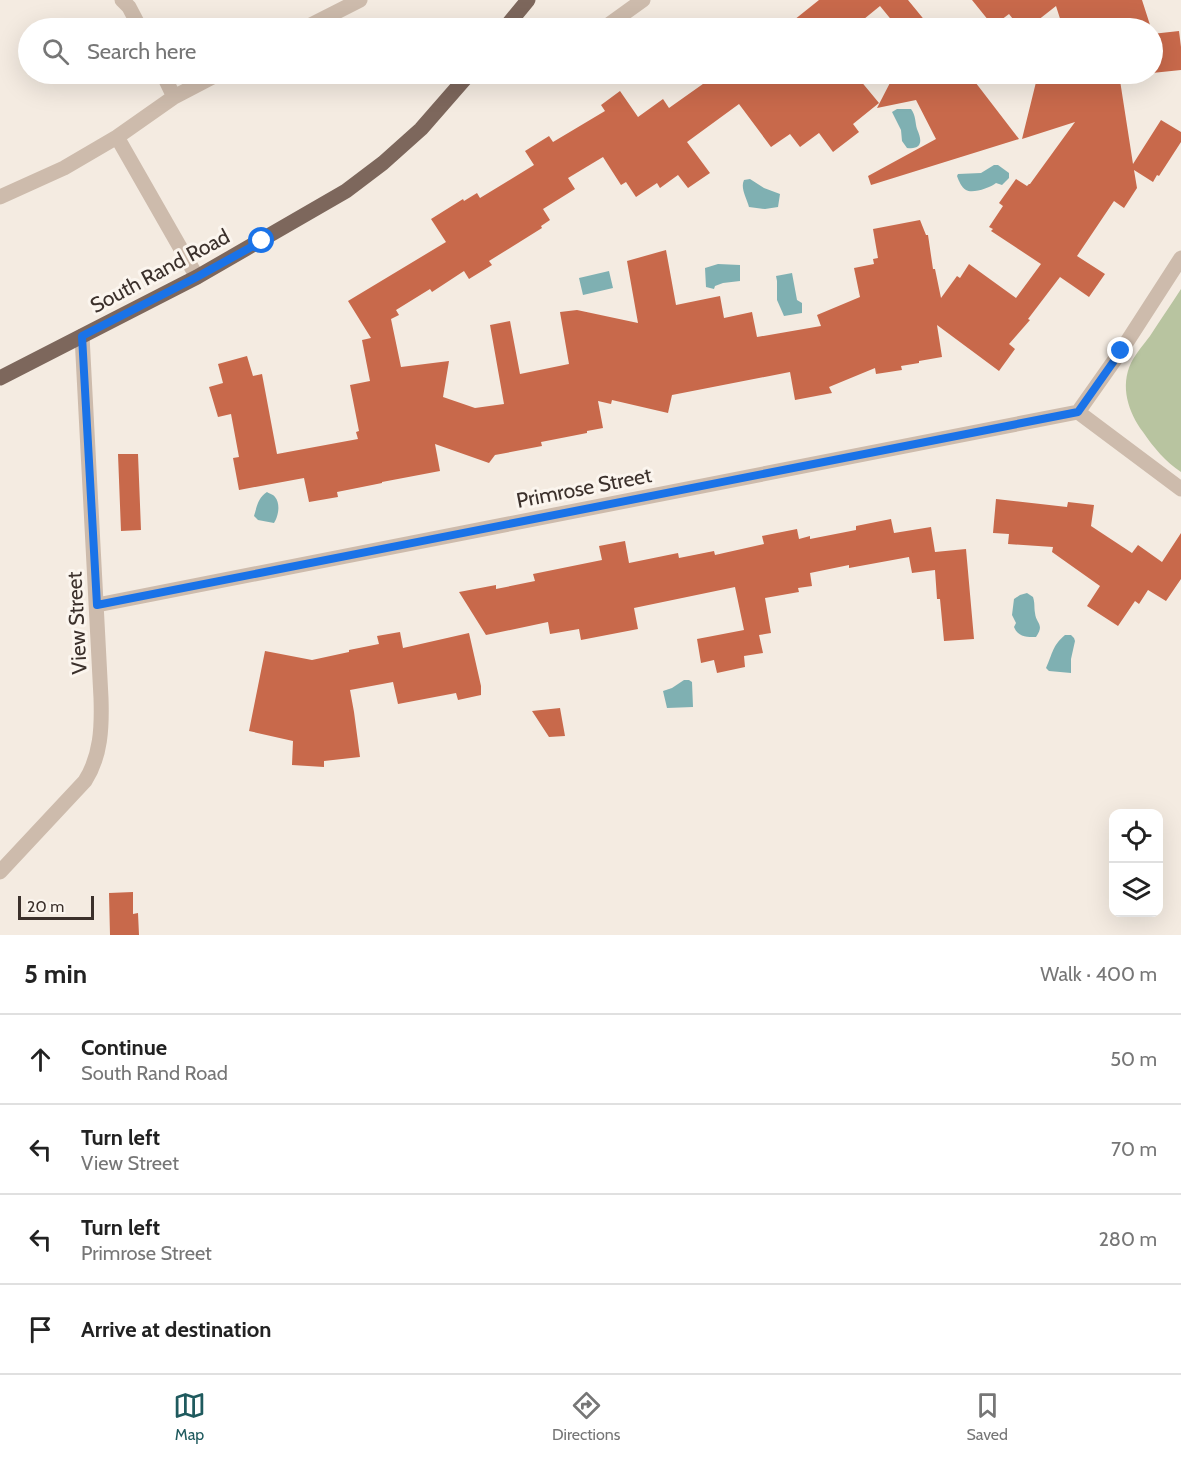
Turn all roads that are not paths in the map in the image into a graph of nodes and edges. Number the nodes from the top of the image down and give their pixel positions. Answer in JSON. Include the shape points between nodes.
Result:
{"nodes":[{"id":1,"x":122,"y":0,"type":"edge"},
{"id":2,"x":360,"y":0,"type":"edge"},
{"id":3,"x":528,"y":0,"type":"edge"},
{"id":4,"x":644,"y":0,"type":"edge"},
{"id":5,"x":135,"y":18,"type":"edge"},
{"id":6,"x":325,"y":18,"type":"edge"},
{"id":7,"x":513,"y":18,"type":"edge"},
{"id":8,"x":618,"y":18,"type":"edge"},
{"id":9,"x":168,"y":84,"type":"edge"},
{"id":10,"x":199,"y":84,"type":"edge"},
{"id":11,"x":460,"y":84,"type":"edge"},
{"id":12,"x":174,"y":97,"type":"junction"},
{"id":13,"x":117,"y":137,"type":"junction"},
{"id":14,"x":0,"y":197,"type":"edge"},
{"id":15,"x":1181,"y":258,"type":"edge"},
{"id":16,"x":197,"y":277,"type":"junction"},
{"id":17,"x":82,"y":336,"type":"junction"},
{"id":18,"x":0,"y":378,"type":"edge"},
{"id":19,"x":1078,"y":412,"type":"junction"},
{"id":20,"x":1181,"y":489,"type":"edge"},
{"id":21,"x":97,"y":605,"type":"junction"},
{"id":22,"x":0,"y":872,"type":"edge"}],
"edges":[{"from":1,"to":5,"type":"street"},
{"from":2,"to":6,"type":"street"},
{"from":3,"to":7,"type":"main road"},
{"from":4,"to":8,"type":"street"},
{"from":9,"to":12,"type":"street"},
{"from":10,"to":12,"type":"street"},
{"from":11,"to":16,"type":"main road","name":"South Rand Road","via":[[421,129],[346,191]]},
{"from":12,"to":13,"type":"street"},
{"from":13,"to":14,"type":"street","via":[[64,168]]},
{"from":13,"to":16,"type":"street"},
{"from":15,"to":19,"type":"street"},
{"from":16,"to":17,"type":"main road","name":"South Rand Road"},
{"from":17,"to":18,"type":"main road","name":"South Rand Road"},
{"from":17,"to":21,"type":"street","name":"View Street"},
{"from":19,"to":20,"type":"street"},
{"from":19,"to":21,"type":"street","name":"Primrose Street"},
{"from":21,"to":22,"type":"street","name":"View Street","via":[[102,723],[92,770]]}]}
